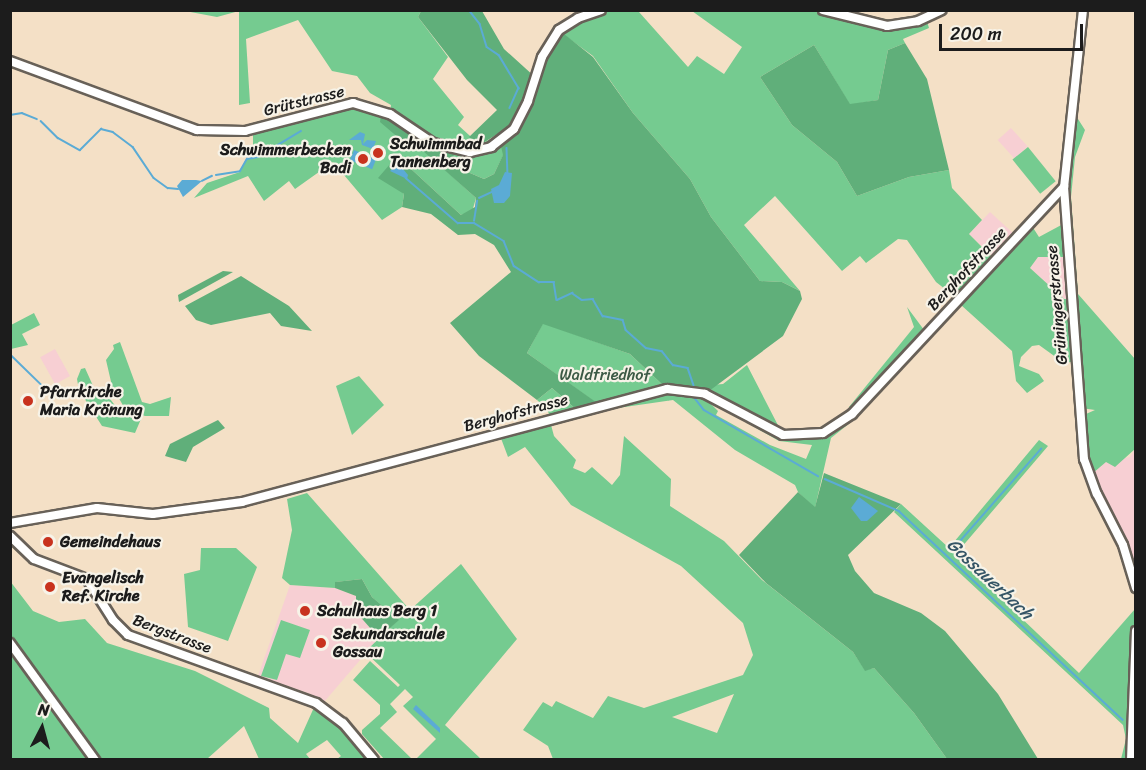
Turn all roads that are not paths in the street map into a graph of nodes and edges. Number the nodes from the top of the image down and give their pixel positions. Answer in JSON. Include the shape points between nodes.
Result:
{"nodes":[{"id":1,"x":601,"y":10,"type":"edge"},
{"id":2,"x":823,"y":10,"type":"edge"},
{"id":3,"x":942,"y":10,"type":"edge"},
{"id":4,"x":1083,"y":10,"type":"edge"},
{"id":5,"x":10,"y":61,"type":"edge"},
{"id":6,"x":1064,"y":187,"type":"junction"},
{"id":7,"x":10,"y":523,"type":"edge"},
{"id":8,"x":10,"y":536,"type":"edge"},
{"id":9,"x":1136,"y":588,"type":"edge"},
{"id":10,"x":1136,"y":631,"type":"edge"},
{"id":11,"x":10,"y":643,"type":"edge"},
{"id":12,"x":95,"y":759,"type":"edge"},
{"id":13,"x":374,"y":759,"type":"edge"},
{"id":14,"x":1131,"y":759,"type":"edge"}],
"edges":[{"from":1,"to":5,"type":"street","name":"Grütstrasse","via":[[559,30],[542,57],[514,129],[491,147],[470,152],[441,147],[390,114],[353,103],[244,131],[197,129]]},
{"from":2,"to":3,"type":"street","via":[[887,26],[918,21]]},
{"from":4,"to":6,"type":"street","name":"Grüningerstrasse"},
{"from":6,"to":7,"type":"street","name":"Berghofstrasse","via":[[852,414],[823,433],[783,435],[705,394],[667,388],[242,502],[150,514],[97,508]]},
{"from":6,"to":9,"type":"street","name":"Grüningerstrasse","via":[[1084,459],[1123,545]]},
{"from":8,"to":13,"type":"street","name":"Bergstrasse","via":[[34,560],[87,579],[113,620],[128,635],[322,706],[343,723]]},
{"from":10,"to":14,"type":"street"},
{"from":11,"to":12,"type":"street"}]}
